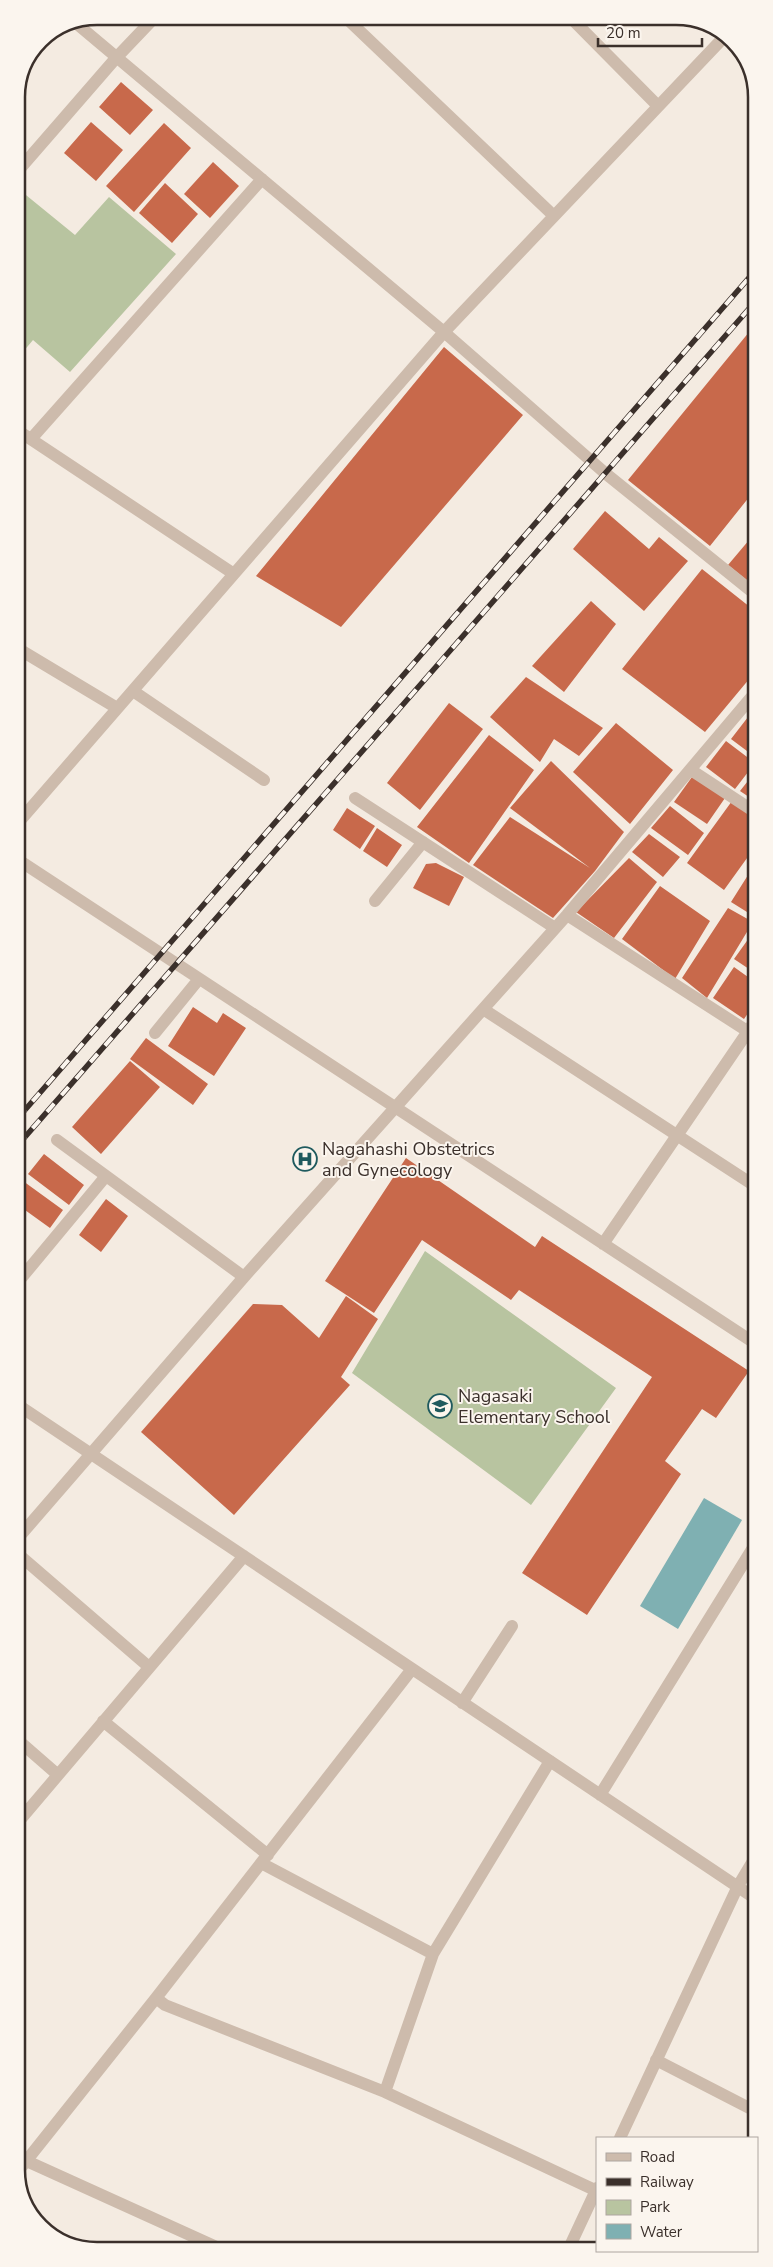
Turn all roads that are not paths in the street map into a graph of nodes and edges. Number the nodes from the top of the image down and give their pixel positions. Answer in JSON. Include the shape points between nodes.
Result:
{"nodes":[{"id":1,"x":147,"y":25,"type":"edge"},
{"id":2,"x":353,"y":25,"type":"edge"},
{"id":3,"x":578,"y":25,"type":"edge"},
{"id":4,"x":80,"y":27,"type":"edge"},
{"id":5,"x":721,"y":41,"type":"edge"},
{"id":6,"x":116,"y":58,"type":"junction"},
{"id":7,"x":658,"y":106,"type":"junction"},
{"id":8,"x":25,"y":162,"type":"edge"},
{"id":9,"x":262,"y":179,"type":"junction"},
{"id":10,"x":554,"y":216,"type":"junction"},
{"id":11,"x":444,"y":332,"type":"junction"},
{"id":12,"x":25,"y":435,"type":"edge"},
{"id":13,"x":31,"y":439,"type":"junction"},
{"id":14,"x":234,"y":574,"type":"junction"},
{"id":15,"x":748,"y":588,"type":"edge"},
{"id":16,"x":25,"y":653,"type":"edge"},
{"id":17,"x":132,"y":691,"type":"junction"},
{"id":18,"x":748,"y":701,"type":"edge"},
{"id":19,"x":117,"y":708,"type":"junction"},
{"id":20,"x":691,"y":770,"type":"junction"},
{"id":21,"x":264,"y":780,"type":"dead end"},
{"id":22,"x":355,"y":798,"type":"dead end"},
{"id":23,"x":748,"y":807,"type":"edge"},
{"id":24,"x":25,"y":815,"type":"edge"},
{"id":25,"x":423,"y":842,"type":"junction"},
{"id":26,"x":25,"y":864,"type":"edge"},
{"id":27,"x":375,"y":901,"type":"dead end"},
{"id":28,"x":567,"y":915,"type":"junction"},
{"id":29,"x":555,"y":928,"type":"junction"},
{"id":30,"x":198,"y":979,"type":"junction"},
{"id":31,"x":483,"y":1009,"type":"junction"},
{"id":32,"x":748,"y":1026,"type":"edge"},
{"id":33,"x":155,"y":1033,"type":"dead end"},
{"id":34,"x":748,"y":1036,"type":"edge"},
{"id":35,"x":395,"y":1108,"type":"junction"},
{"id":36,"x":678,"y":1135,"type":"junction"},
{"id":37,"x":57,"y":1140,"type":"dead end"},
{"id":38,"x":106,"y":1176,"type":"junction"},
{"id":39,"x":748,"y":1181,"type":"edge"},
{"id":40,"x":603,"y":1244,"type":"junction"},
{"id":41,"x":25,"y":1274,"type":"edge"},
{"id":42,"x":244,"y":1277,"type":"junction"},
{"id":43,"x":748,"y":1339,"type":"edge"},
{"id":44,"x":25,"y":1410,"type":"edge"},
{"id":45,"x":90,"y":1455,"type":"junction"},
{"id":46,"x":25,"y":1530,"type":"edge"},
{"id":47,"x":244,"y":1556,"type":"junction"},
{"id":48,"x":748,"y":1556,"type":"edge"},
{"id":49,"x":25,"y":1560,"type":"edge"},
{"id":50,"x":512,"y":1626,"type":"dead end"},
{"id":51,"x":149,"y":1667,"type":"junction"},
{"id":52,"x":412,"y":1669,"type":"junction"},
{"id":53,"x":462,"y":1702,"type":"junction"},
{"id":54,"x":103,"y":1722,"type":"junction"},
{"id":55,"x":25,"y":1747,"type":"edge"},
{"id":56,"x":550,"y":1761,"type":"junction"},
{"id":57,"x":58,"y":1775,"type":"junction"},
{"id":58,"x":600,"y":1795,"type":"junction"},
{"id":59,"x":25,"y":1814,"type":"edge"},
{"id":60,"x":265,"y":1859,"type":"junction"},
{"id":61,"x":748,"y":1869,"type":"edge"},
{"id":62,"x":738,"y":1886,"type":"junction"},
{"id":63,"x":748,"y":1893,"type":"edge"},
{"id":64,"x":433,"y":1954,"type":"junction"},
{"id":65,"x":156,"y":1998,"type":"junction"},
{"id":66,"x":656,"y":2060,"type":"junction"},
{"id":67,"x":385,"y":2092,"type":"junction"},
{"id":68,"x":748,"y":2107,"type":"edge"},
{"id":69,"x":620,"y":2137,"type":"edge"},
{"id":70,"x":25,"y":2158,"type":"edge"},
{"id":71,"x":25,"y":2163,"type":"edge"},
{"id":72,"x":596,"y":2190,"type":"edge"},
{"id":73,"x":205,"y":2242,"type":"edge"},
{"id":74,"x":571,"y":2242,"type":"edge"}],
"edges":[{"from":1,"to":6,"type":"street"},
{"from":2,"to":10,"type":"street"},
{"from":3,"to":7,"type":"street"},
{"from":4,"to":6,"type":"street"},
{"from":5,"to":7,"type":"street"},
{"from":6,"to":8,"type":"street"},
{"from":6,"to":9,"type":"street"},
{"from":7,"to":10,"type":"street"},
{"from":9,"to":11,"type":"street"},
{"from":9,"to":13,"type":"street"},
{"from":10,"to":11,"type":"street"},
{"from":11,"to":14,"type":"street"},
{"from":11,"to":15,"type":"street","via":[[605,473]]},
{"from":12,"to":13,"type":"street"},
{"from":13,"to":14,"type":"street"},
{"from":14,"to":17,"type":"street"},
{"from":16,"to":19,"type":"street"},
{"from":17,"to":19,"type":"street"},
{"from":17,"to":21,"type":"street"},
{"from":18,"to":20,"type":"street"},
{"from":19,"to":24,"type":"street"},
{"from":20,"to":23,"type":"street"},
{"from":20,"to":28,"type":"street"},
{"from":22,"to":25,"type":"street"},
{"from":25,"to":27,"type":"street"},
{"from":25,"to":29,"type":"street"},
{"from":26,"to":30,"type":"street"},
{"from":28,"to":29,"type":"street"},
{"from":28,"to":32,"type":"street"},
{"from":29,"to":31,"type":"street"},
{"from":30,"to":33,"type":"street"},
{"from":30,"to":35,"type":"street"},
{"from":31,"to":35,"type":"street"},
{"from":31,"to":36,"type":"street"},
{"from":34,"to":36,"type":"street"},
{"from":35,"to":40,"type":"street"},
{"from":35,"to":42,"type":"street"},
{"from":36,"to":39,"type":"street"},
{"from":36,"to":40,"type":"street"},
{"from":37,"to":38,"type":"street"},
{"from":38,"to":41,"type":"street"},
{"from":38,"to":42,"type":"street"},
{"from":40,"to":43,"type":"street"},
{"from":42,"to":45,"type":"street"},
{"from":44,"to":45,"type":"street"},
{"from":45,"to":46,"type":"street"},
{"from":45,"to":47,"type":"street"},
{"from":47,"to":51,"type":"street"},
{"from":47,"to":52,"type":"street"},
{"from":48,"to":58,"type":"street"},
{"from":49,"to":51,"type":"street"},
{"from":50,"to":53,"type":"street"},
{"from":51,"to":54,"type":"street"},
{"from":52,"to":53,"type":"street"},
{"from":52,"to":60,"type":"street"},
{"from":53,"to":56,"type":"street"},
{"from":54,"to":57,"type":"street"},
{"from":54,"to":60,"type":"street"},
{"from":55,"to":57,"type":"street"},
{"from":56,"to":58,"type":"street"},
{"from":56,"to":64,"type":"street"},
{"from":57,"to":59,"type":"street"},
{"from":58,"to":62,"type":"street"},
{"from":60,"to":64,"type":"street"},
{"from":60,"to":65,"type":"street"},
{"from":61,"to":62,"type":"street"},
{"from":62,"to":63,"type":"street"},
{"from":62,"to":66,"type":"street"},
{"from":64,"to":67,"type":"street"},
{"from":65,"to":67,"type":"street","via":[[165,2005]]},
{"from":65,"to":70,"type":"street"},
{"from":66,"to":68,"type":"street"},
{"from":66,"to":69,"type":"street"},
{"from":67,"to":72,"type":"street"},
{"from":71,"to":73,"type":"street"},
{"from":72,"to":74,"type":"street"}]}
